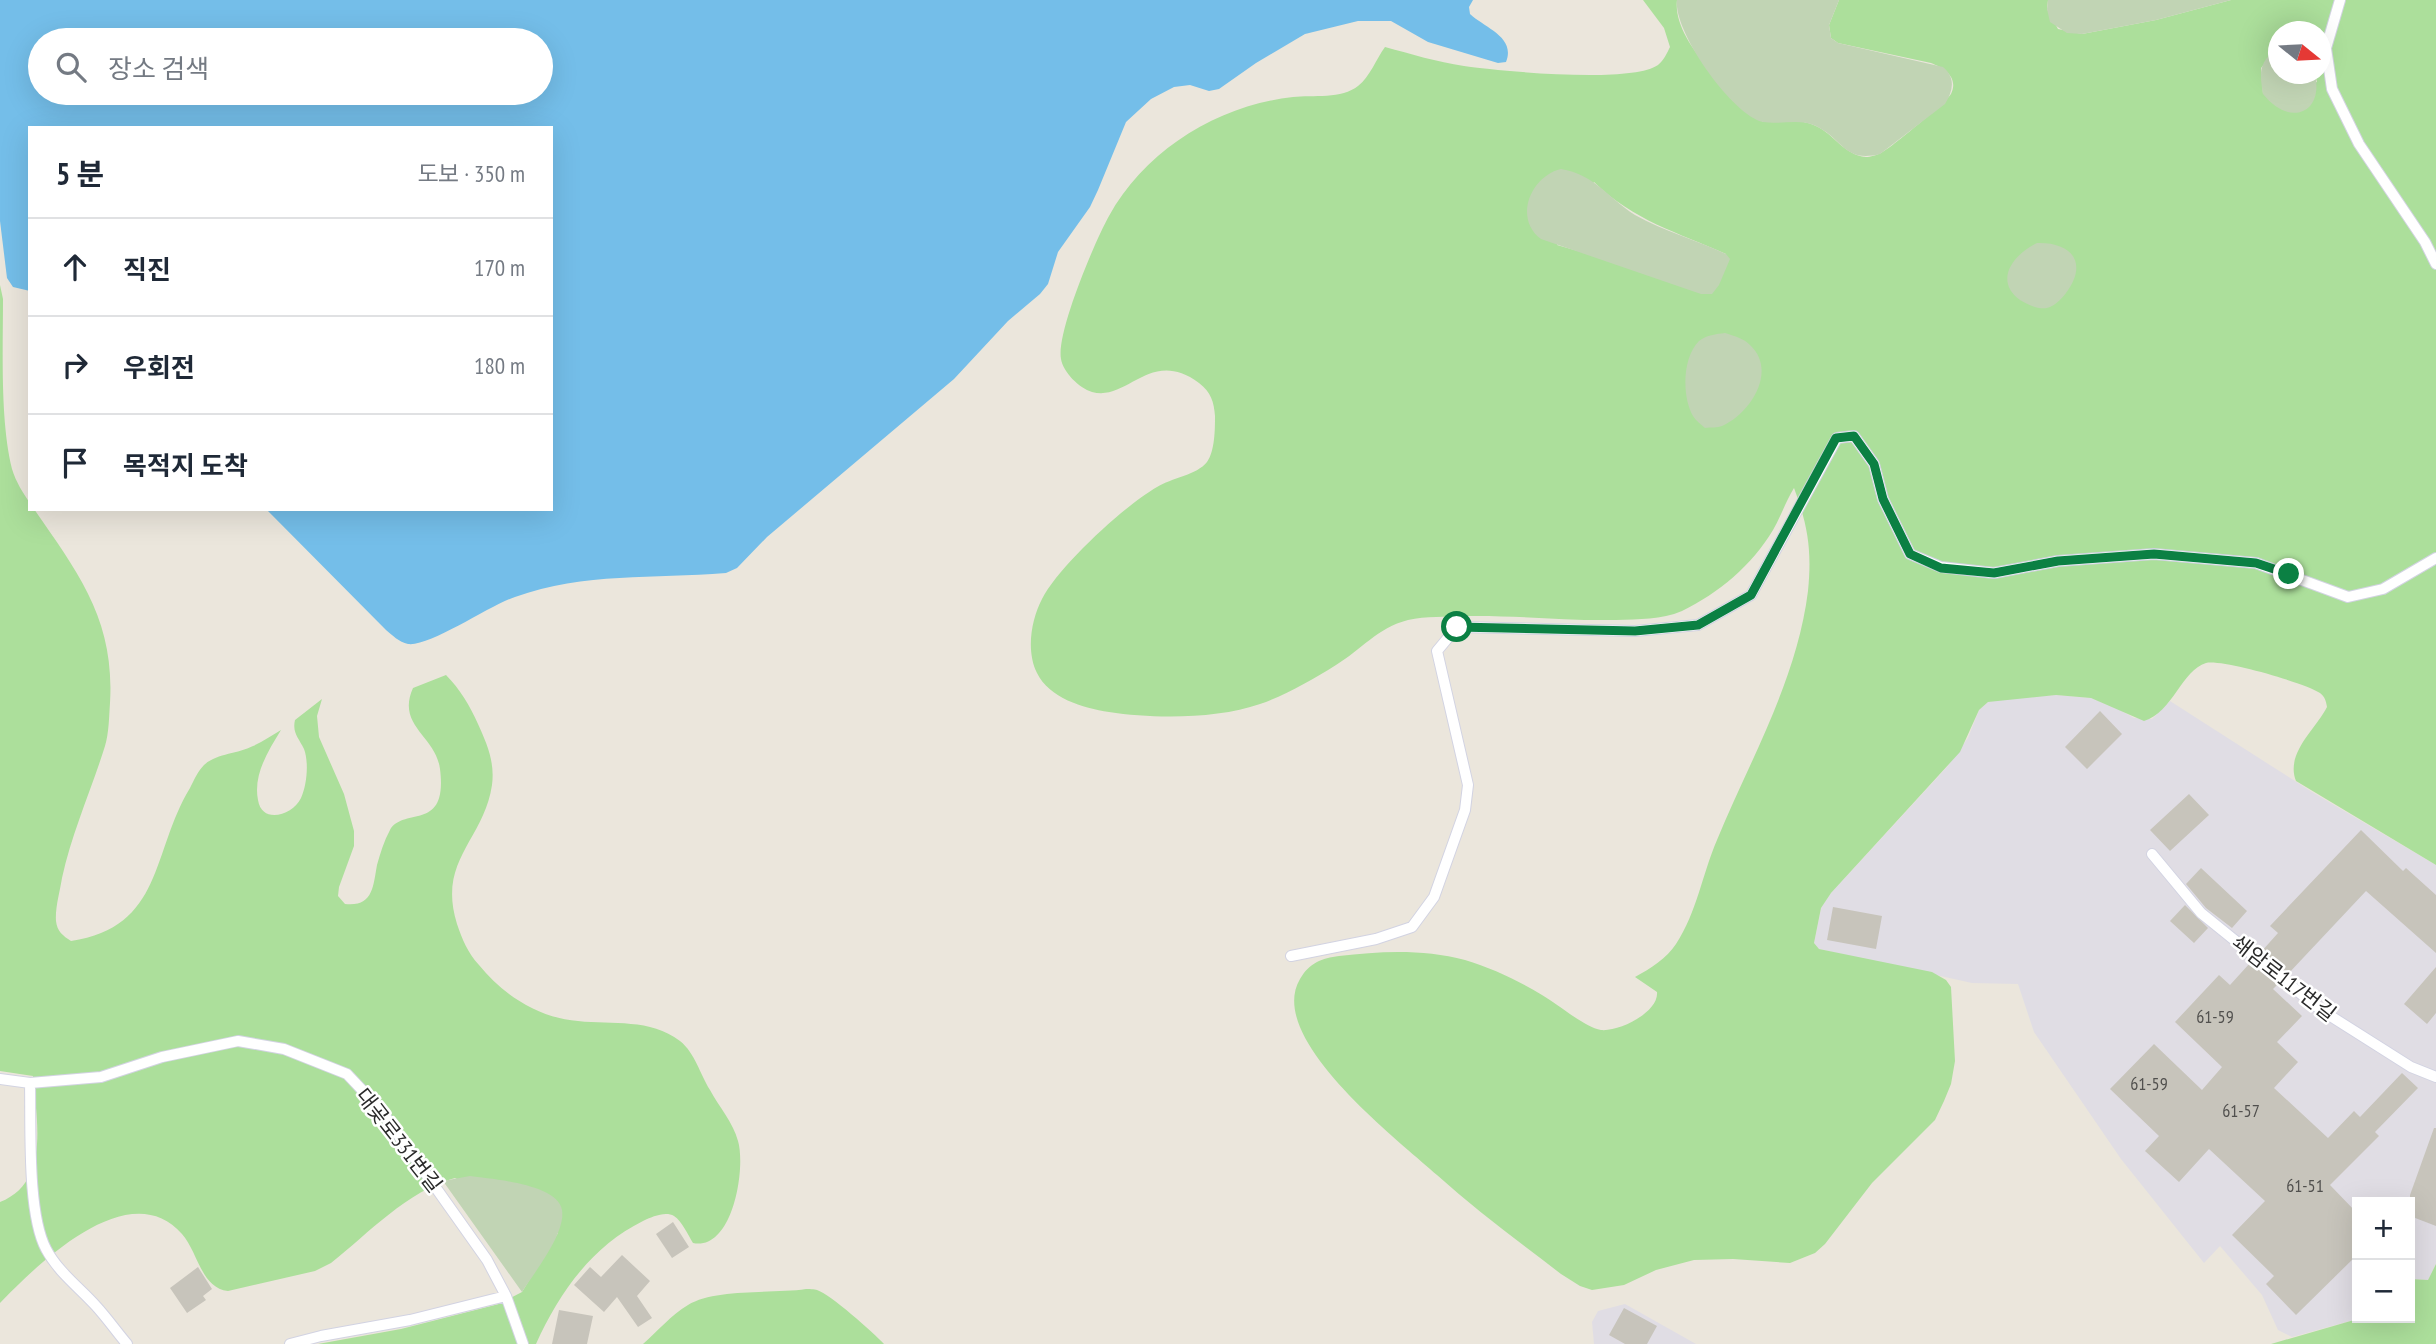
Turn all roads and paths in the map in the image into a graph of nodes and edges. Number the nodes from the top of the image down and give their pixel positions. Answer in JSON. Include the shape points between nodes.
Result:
{"nodes":[{"id":1,"x":2340,"y":0,"type":"edge"},
{"id":2,"x":2436,"y":264,"type":"edge"},
{"id":3,"x":2436,"y":558,"type":"edge"},
{"id":4,"x":2152,"y":854,"type":"dead end"},
{"id":5,"x":1291,"y":956,"type":"dead end"},
{"id":6,"x":2436,"y":1077,"type":"edge"},
{"id":7,"x":0,"y":1079,"type":"edge"},
{"id":8,"x":30,"y":1083,"type":"junction"},
{"id":9,"x":506,"y":1296,"type":"junction"},
{"id":10,"x":127,"y":1344,"type":"edge"},
{"id":11,"x":290,"y":1344,"type":"edge"},
{"id":12,"x":523,"y":1344,"type":"edge"}],
"edges":[{"from":1,"to":2,"type":"lane","via":[[2326,48],[2332,89],[2359,144]]},
{"from":3,"to":5,"type":"lane","via":[[2383,589],[2348,597],[2256,563],[2154,554],[2058,561],[1994,573],[1941,568],[1910,554],[1883,499],[1874,464],[1854,436],[1836,438],[1751,595],[1698,625],[1635,631],[1457,627],[1437,651],[1468,785],[1465,810],[1434,897],[1412,928]]},
{"from":4,"to":6,"type":"lane","name":"쇄암로117번길","via":[[2201,914],[2321,1010],[2411,1067]]},
{"from":7,"to":8,"type":"lane","name":"대곶로331번길"},
{"from":8,"to":9,"type":"lane","name":"대곶로331번길","via":[[101,1077],[162,1057],[237,1041],[284,1049],[347,1074],[380,1109],[432,1181],[487,1259]]},
{"from":8,"to":10,"type":"lane","via":[[33,1187],[41,1236],[59,1268]]},
{"from":9,"to":11,"type":"lane"},
{"from":9,"to":12,"type":"lane","name":"대곶로331번길"}]}
